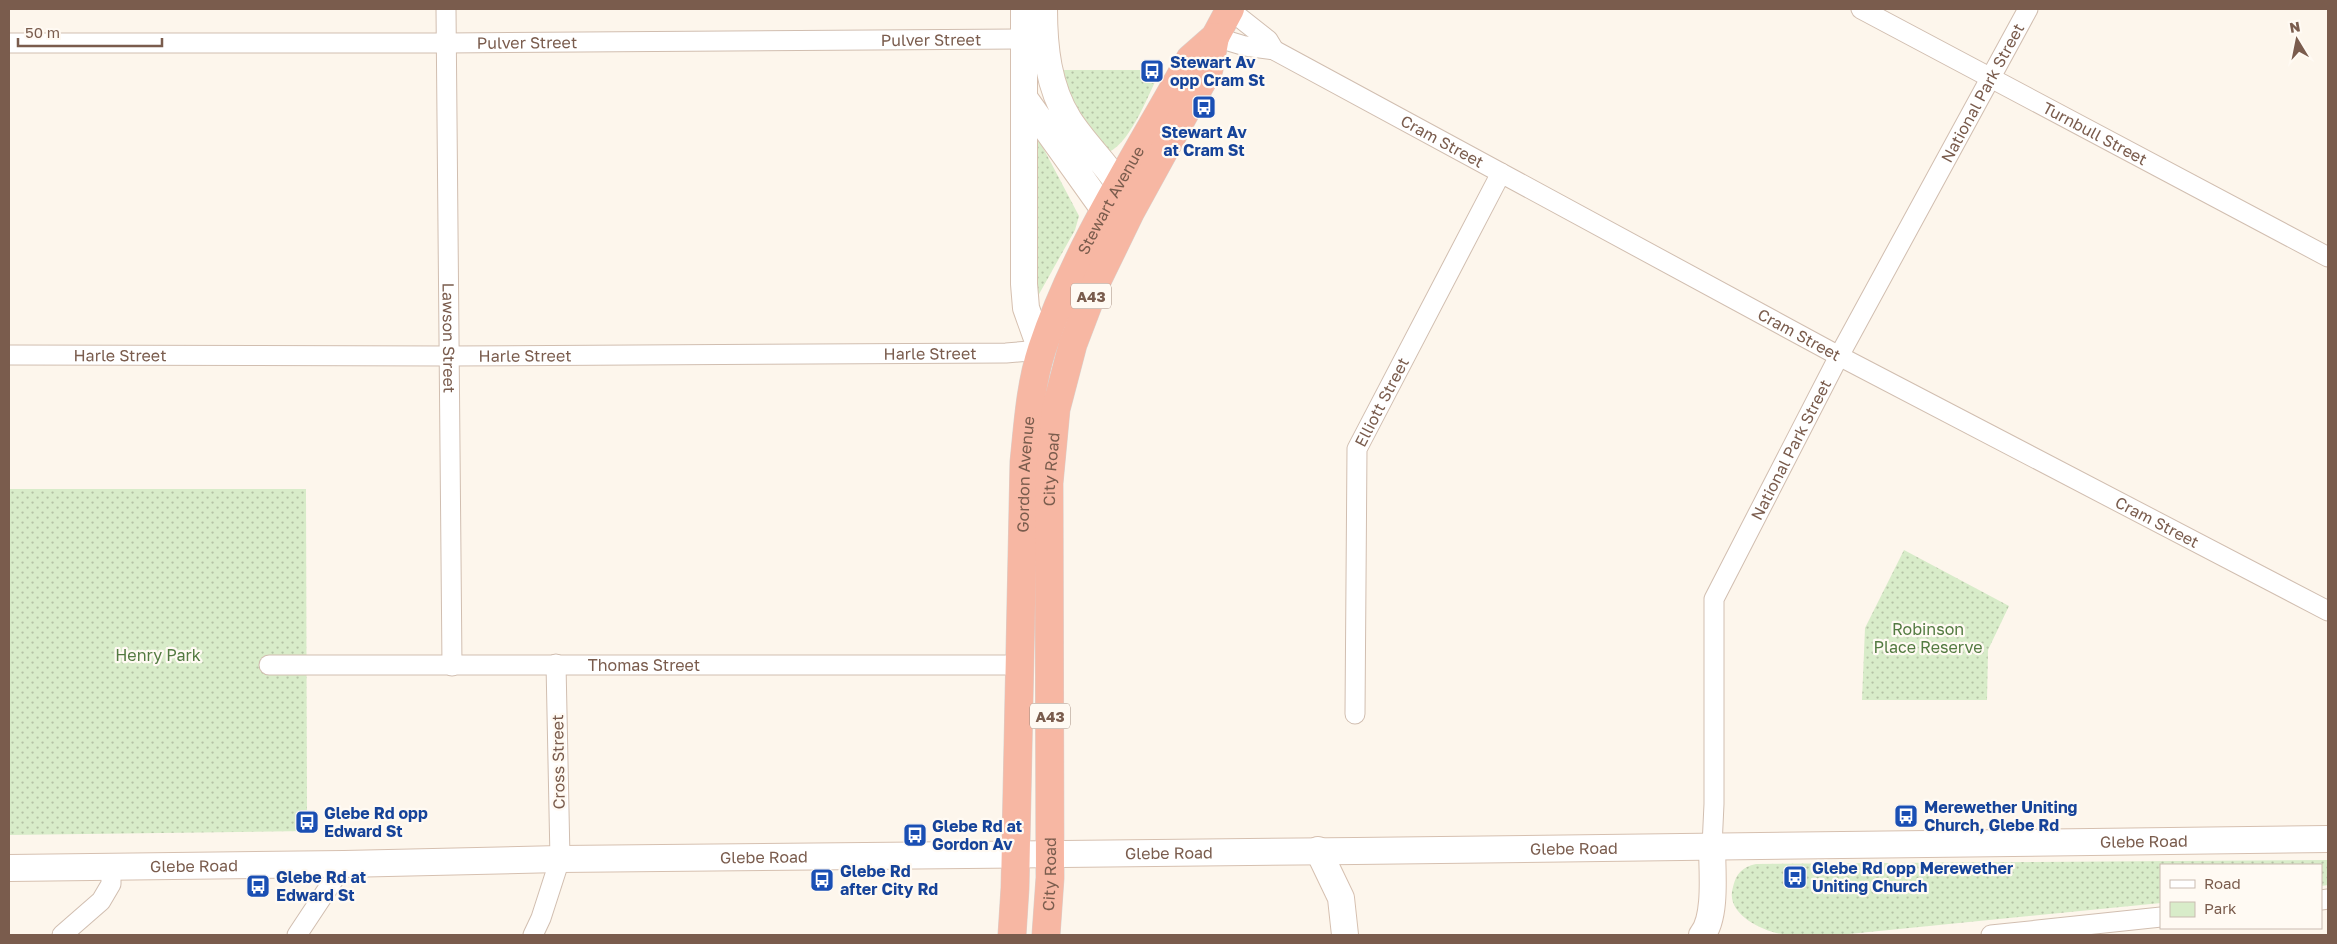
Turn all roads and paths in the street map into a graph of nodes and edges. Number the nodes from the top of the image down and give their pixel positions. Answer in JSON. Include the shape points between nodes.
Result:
{"nodes":[{"id":1,"x":446,"y":9,"type":"edge"},
{"id":2,"x":1024,"y":9,"type":"edge"},
{"id":3,"x":1044,"y":9,"type":"edge"},
{"id":4,"x":1230,"y":9,"type":"edge"},
{"id":5,"x":1861,"y":9,"type":"edge"},
{"id":6,"x":2028,"y":9,"type":"edge"},
{"id":7,"x":1215,"y":37,"type":"junction"},
{"id":8,"x":1034,"y":39,"type":"junction"},
{"id":9,"x":9,"y":43,"type":"edge"},
{"id":10,"x":446,"y":43,"type":"junction"},
{"id":11,"x":1274,"y":50,"type":"junction"},
{"id":12,"x":1992,"y":77,"type":"junction"},
{"id":13,"x":1025,"y":99,"type":"junction"},
{"id":14,"x":1501,"y":173,"type":"junction"},
{"id":15,"x":1120,"y":185,"type":"junction"},
{"id":16,"x":1118,"y":211,"type":"junction"},
{"id":17,"x":2328,"y":257,"type":"edge"},
{"id":18,"x":1042,"y":350,"type":"junction"},
{"id":19,"x":9,"y":355,"type":"edge"},
{"id":20,"x":450,"y":356,"type":"junction"},
{"id":21,"x":1839,"y":356,"type":"junction"},
{"id":22,"x":2328,"y":612,"type":"edge"},
{"id":23,"x":556,"y":664,"type":"junction"},
{"id":24,"x":269,"y":665,"type":"dead end"},
{"id":25,"x":1019,"y":665,"type":"junction"},
{"id":26,"x":452,"y":666,"type":"junction"},
{"id":27,"x":1355,"y":714,"type":"dead end"},
{"id":28,"x":2328,"y":839,"type":"edge"},
{"id":29,"x":1712,"y":846,"type":"junction"},
{"id":30,"x":1318,"y":850,"type":"junction"},
{"id":31,"x":1050,"y":853,"type":"junction"},
{"id":32,"x":1015,"y":854,"type":"junction"},
{"id":33,"x":560,"y":859,"type":"junction"},
{"id":34,"x":344,"y":864,"type":"junction"},
{"id":35,"x":111,"y":867,"type":"junction"},
{"id":36,"x":9,"y":868,"type":"edge"},
{"id":37,"x":2160,"y":917,"type":"edge"},
{"id":38,"x":1706,"y":934,"type":"edge"},
{"id":39,"x":62,"y":935,"type":"edge"},
{"id":40,"x":297,"y":935,"type":"edge"},
{"id":41,"x":533,"y":935,"type":"edge"},
{"id":42,"x":1012,"y":935,"type":"edge"},
{"id":43,"x":1046,"y":935,"type":"edge"},
{"id":44,"x":1345,"y":935,"type":"edge"},
{"id":45,"x":1991,"y":935,"type":"edge"}],
"edges":[{"from":1,"to":10,"type":"street","name":"Lawson Street"},
{"from":2,"to":8,"type":"main road"},
{"from":3,"to":8,"type":"main road"},
{"from":4,"to":7,"type":"highway","name":"Stewart Avenue","number":"A43"},
{"from":4,"to":11,"type":"street","name":"Cram Street","via":[[1268,40]]},
{"from":5,"to":12,"type":"street","name":"Turnbull Street"},
{"from":6,"to":12,"type":"street","name":"National Park Street"},
{"from":7,"to":11,"type":"street","name":"Cram Street"},
{"from":7,"to":15,"type":"highway","name":"Stewart Avenue","number":"A43","via":[[1190,59]]},
{"from":7,"to":16,"type":"highway","name":"City Road","number":"A43","via":[[1209,69]]},
{"from":8,"to":10,"type":"street","name":"Pulver Street"},
{"from":8,"to":13,"type":"main road"},
{"from":8,"to":15,"type":"main road","via":[[1066,114]]},
{"from":9,"to":10,"type":"street","name":"Pulver Street"},
{"from":10,"to":20,"type":"street","name":"Lawson Street"},
{"from":11,"to":14,"type":"street","name":"Cram Street"},
{"from":12,"to":17,"type":"street","name":"Turnbull Street"},
{"from":12,"to":21,"type":"street","name":"National Park Street"},
{"from":13,"to":16,"type":"main road"},
{"from":13,"to":18,"type":"main road","via":[[1024,284],[1026,308]]},
{"from":14,"to":21,"type":"street","name":"Cram Street"},
{"from":14,"to":27,"type":"street","name":"Elliott Street","via":[[1357,449]]},
{"from":15,"to":16,"type":"highway","name":"Stewart Avenue","number":"A43"},
{"from":16,"to":18,"type":"highway","name":"Stewart Avenue","number":"A43","via":[[1075,268]]},
{"from":16,"to":31,"type":"highway","name":"City Road","number":"A43","via":[[1097,281],[1075,336],[1063,377],[1052,436],[1049,482]]},
{"from":18,"to":20,"type":"street","name":"Harle Street","via":[[1006,353]]},
{"from":18,"to":25,"type":"highway","name":"Gordon Avenue","number":"A43","via":[[1030,398],[1024,462]]},
{"from":19,"to":20,"type":"street","name":"Harle Street"},
{"from":20,"to":26,"type":"street","name":"Lawson Street"},
{"from":21,"to":22,"type":"street","name":"Cram Street"},
{"from":21,"to":29,"type":"street","name":"National Park Street","via":[[1714,599]]},
{"from":23,"to":25,"type":"street","name":"Thomas Street"},
{"from":23,"to":26,"type":"street","name":"Thomas Street"},
{"from":23,"to":33,"type":"street","name":"Cross Street"},
{"from":24,"to":26,"type":"street","name":"Thomas Street"},
{"from":25,"to":32,"type":"highway","name":"Gordon Avenue","number":"A43"},
{"from":28,"to":29,"type":"main road","name":"Glebe Road"},
{"from":29,"to":30,"type":"main road","name":"Glebe Road"},
{"from":29,"to":38,"type":"main road","name":"National Park Street","via":[[1712,900]]},
{"from":30,"to":31,"type":"main road","name":"Glebe Road"},
{"from":30,"to":44,"type":"main road","via":[[1341,898]]},
{"from":31,"to":32,"type":"main road","name":"Glebe Road"},
{"from":31,"to":43,"type":"highway","name":"City Road","number":"A43"},
{"from":32,"to":33,"type":"main road","name":"Glebe Road"},
{"from":32,"to":42,"type":"highway","name":"City Road","number":"A43"},
{"from":33,"to":34,"type":"main road","name":"Glebe Road"},
{"from":33,"to":41,"type":"street","name":"Cross Street"},
{"from":34,"to":35,"type":"main road","name":"Glebe Road"},
{"from":34,"to":40,"type":"street"},
{"from":35,"to":36,"type":"main road","name":"Glebe Road"},
{"from":35,"to":39,"type":"street","via":[[111,884],[101,901]]},
{"from":37,"to":45,"type":"street"}]}
